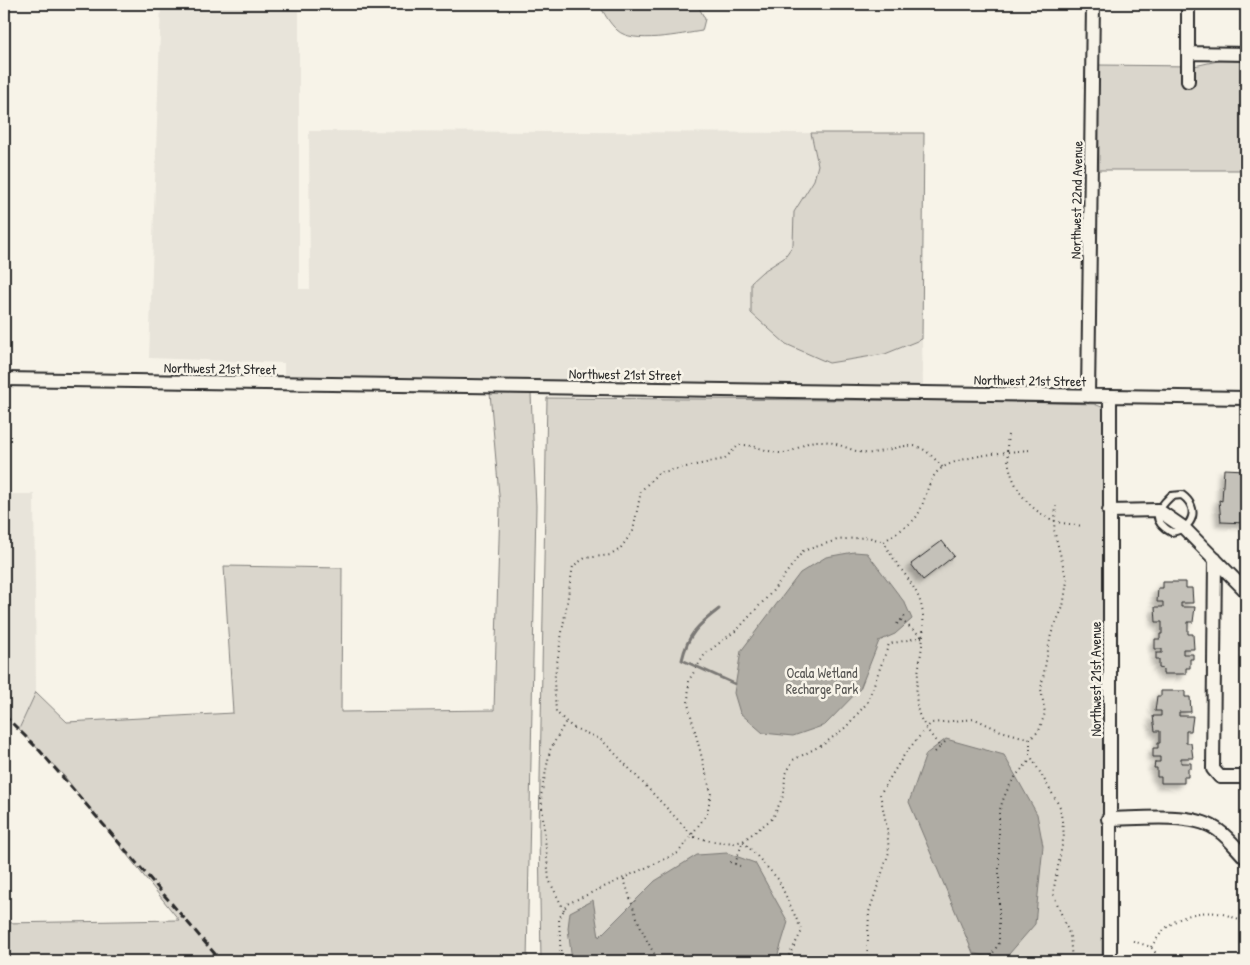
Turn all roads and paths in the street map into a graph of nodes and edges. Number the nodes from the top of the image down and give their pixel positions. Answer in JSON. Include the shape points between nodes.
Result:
{"nodes":[{"id":1,"x":1093,"y":4,"type":"edge"},
{"id":2,"x":1188,"y":4,"type":"edge"},
{"id":3,"x":1188,"y":53,"type":"junction"},
{"id":4,"x":1246,"y":54,"type":"edge"},
{"id":5,"x":1188,"y":81,"type":"dead end"},
{"id":6,"x":4,"y":379,"type":"edge"},
{"id":7,"x":1088,"y":396,"type":"junction"},
{"id":8,"x":1110,"y":396,"type":"junction"},
{"id":9,"x":1246,"y":398,"type":"edge"},
{"id":10,"x":1008,"y":435,"type":"dead end"},
{"id":11,"x":1030,"y":450,"type":"dead end"},
{"id":12,"x":1005,"y":452,"type":"junction"},
{"id":13,"x":943,"y":468,"type":"junction"},
{"id":14,"x":1056,"y":506,"type":"dead end"},
{"id":15,"x":1109,"y":510,"type":"junction"},
{"id":16,"x":1158,"y":510,"type":"junction"},
{"id":17,"x":1055,"y":521,"type":"junction"},
{"id":18,"x":1082,"y":526,"type":"dead end"},
{"id":19,"x":1184,"y":528,"type":"junction"},
{"id":20,"x":884,"y":542,"type":"junction"},
{"id":21,"x":1215,"y":559,"type":"junction"},
{"id":22,"x":1246,"y":591,"type":"edge"},
{"id":23,"x":906,"y":615,"type":"dead end"},
{"id":24,"x":901,"y":620,"type":"junction"},
{"id":25,"x":897,"y":624,"type":"dead end"},
{"id":26,"x":922,"y":637,"type":"junction"},
{"id":27,"x":566,"y":721,"type":"junction"},
{"id":28,"x":927,"y":727,"type":"junction"},
{"id":29,"x":1030,"y":739,"type":"junction"},
{"id":30,"x":945,"y":742,"type":"dead end"},
{"id":31,"x":940,"y":747,"type":"junction"},
{"id":32,"x":935,"y":752,"type":"dead end"},
{"id":33,"x":1032,"y":759,"type":"junction"},
{"id":34,"x":1246,"y":776,"type":"edge"},
{"id":35,"x":1108,"y":819,"type":"junction"},
{"id":36,"x":692,"y":834,"type":"junction"},
{"id":37,"x":743,"y":841,"type":"junction"},
{"id":38,"x":1246,"y":858,"type":"edge"},
{"id":39,"x":730,"y":862,"type":"dead end"},
{"id":40,"x":735,"y":864,"type":"junction"},
{"id":41,"x":740,"y":866,"type":"dead end"},
{"id":42,"x":624,"y":878,"type":"junction"},
{"id":43,"x":564,"y":910,"type":"junction"},
{"id":44,"x":1246,"y":925,"type":"edge"},
{"id":45,"x":1134,"y":941,"type":"dead end"},
{"id":46,"x":1151,"y":948,"type":"junction"},
{"id":47,"x":560,"y":961,"type":"edge"},
{"id":48,"x":659,"y":961,"type":"edge"},
{"id":49,"x":786,"y":961,"type":"edge"},
{"id":50,"x":867,"y":961,"type":"edge"},
{"id":51,"x":988,"y":961,"type":"edge"},
{"id":52,"x":1072,"y":961,"type":"edge"},
{"id":53,"x":1110,"y":961,"type":"edge"},
{"id":54,"x":1162,"y":961,"type":"edge"}],
"edges":[{"from":1,"to":7,"type":"street","name":"Northwest 22nd Avenue"},
{"from":2,"to":3,"type":"street"},
{"from":3,"to":4,"type":"street"},
{"from":3,"to":5,"type":"street"},
{"from":6,"to":7,"type":"street","name":"Northwest 21st Street"},
{"from":7,"to":8,"type":"street","name":"Northwest 21st Street"},
{"from":8,"to":9,"type":"street","name":"Northwest 21st Street"},
{"from":8,"to":15,"type":"street","name":"Northwest 21st Avenue"},
{"from":10,"to":12,"type":"path"},
{"from":11,"to":12,"type":"path"},
{"from":12,"to":13,"type":"path"},
{"from":12,"to":17,"type":"path","via":[[1017,490],[1034,509]]},
{"from":13,"to":20,"type":"path","via":[[931,480],[916,516]]},
{"from":13,"to":27,"type":"path","via":[[926,449],[906,445],[865,453],[818,441],[778,453],[747,444],[739,445],[724,459],[658,473],[641,491],[633,531],[620,549],[611,555],[585,558],[572,566],[554,681],[556,712]]},
{"from":14,"to":17,"type":"path"},
{"from":15,"to":16,"type":"street"},
{"from":15,"to":35,"type":"street","name":"Northwest 21st Avenue"},
{"from":16,"to":19,"type":"street"},
{"from":16,"to":19,"type":"lane","via":[[1171,496],[1182,495],[1191,501],[1194,509]]},
{"from":17,"to":18,"type":"path"},
{"from":17,"to":29,"type":"path","via":[[1054,530],[1067,581],[1063,607],[1051,634],[1041,690],[1045,713],[1039,731]]},
{"from":19,"to":21,"type":"street"},
{"from":20,"to":26,"type":"path","via":[[922,606]]},
{"from":20,"to":36,"type":"path","via":[[868,538],[837,540],[803,551],[738,629],[705,654],[689,680],[688,704],[710,793],[707,814]]},
{"from":21,"to":22,"type":"street"},
{"from":21,"to":34,"type":"street","via":[[1213,769],[1220,777]]},
{"from":23,"to":24,"type":"path"},
{"from":24,"to":25,"type":"path"},
{"from":24,"to":26,"type":"path"},
{"from":26,"to":28,"type":"path","via":[[918,712]]},
{"from":26,"to":37,"type":"path","via":[[889,644],[867,703],[846,727],[824,744],[793,760],[786,776],[784,794],[773,818]]},
{"from":27,"to":36,"type":"path","via":[[607,745]]},
{"from":27,"to":43,"type":"path","via":[[550,750],[541,796],[549,880]]},
{"from":28,"to":29,"type":"path","via":[[931,723],[975,719]]},
{"from":28,"to":31,"type":"path"},
{"from":28,"to":50,"type":"path","via":[[906,752],[880,794],[889,852],[870,912]]},
{"from":29,"to":33,"type":"path"},
{"from":30,"to":31,"type":"path"},
{"from":31,"to":32,"type":"path"},
{"from":33,"to":51,"type":"path","via":[[1004,793],[999,813],[999,942]]},
{"from":33,"to":52,"type":"path","via":[[1060,807],[1064,836],[1053,893],[1070,936]]},
{"from":35,"to":38,"type":"street","via":[[1190,819],[1218,830]]},
{"from":35,"to":53,"type":"street","name":"Northwest 21st Avenue"},
{"from":36,"to":37,"type":"path","via":[[710,842]]},
{"from":36,"to":42,"type":"path","via":[[678,853]]},
{"from":37,"to":40,"type":"path"},
{"from":37,"to":49,"type":"path","via":[[778,879],[802,931]]},
{"from":39,"to":40,"type":"path"},
{"from":40,"to":41,"type":"path"},
{"from":42,"to":43,"type":"path","via":[[567,904]]},
{"from":42,"to":48,"type":"path","via":[[634,912]]},
{"from":43,"to":47,"type":"path","via":[[559,919]]},
{"from":44,"to":46,"type":"path","via":[[1220,913],[1199,912],[1163,931]]},
{"from":45,"to":46,"type":"path"},
{"from":46,"to":54,"type":"path"}]}
